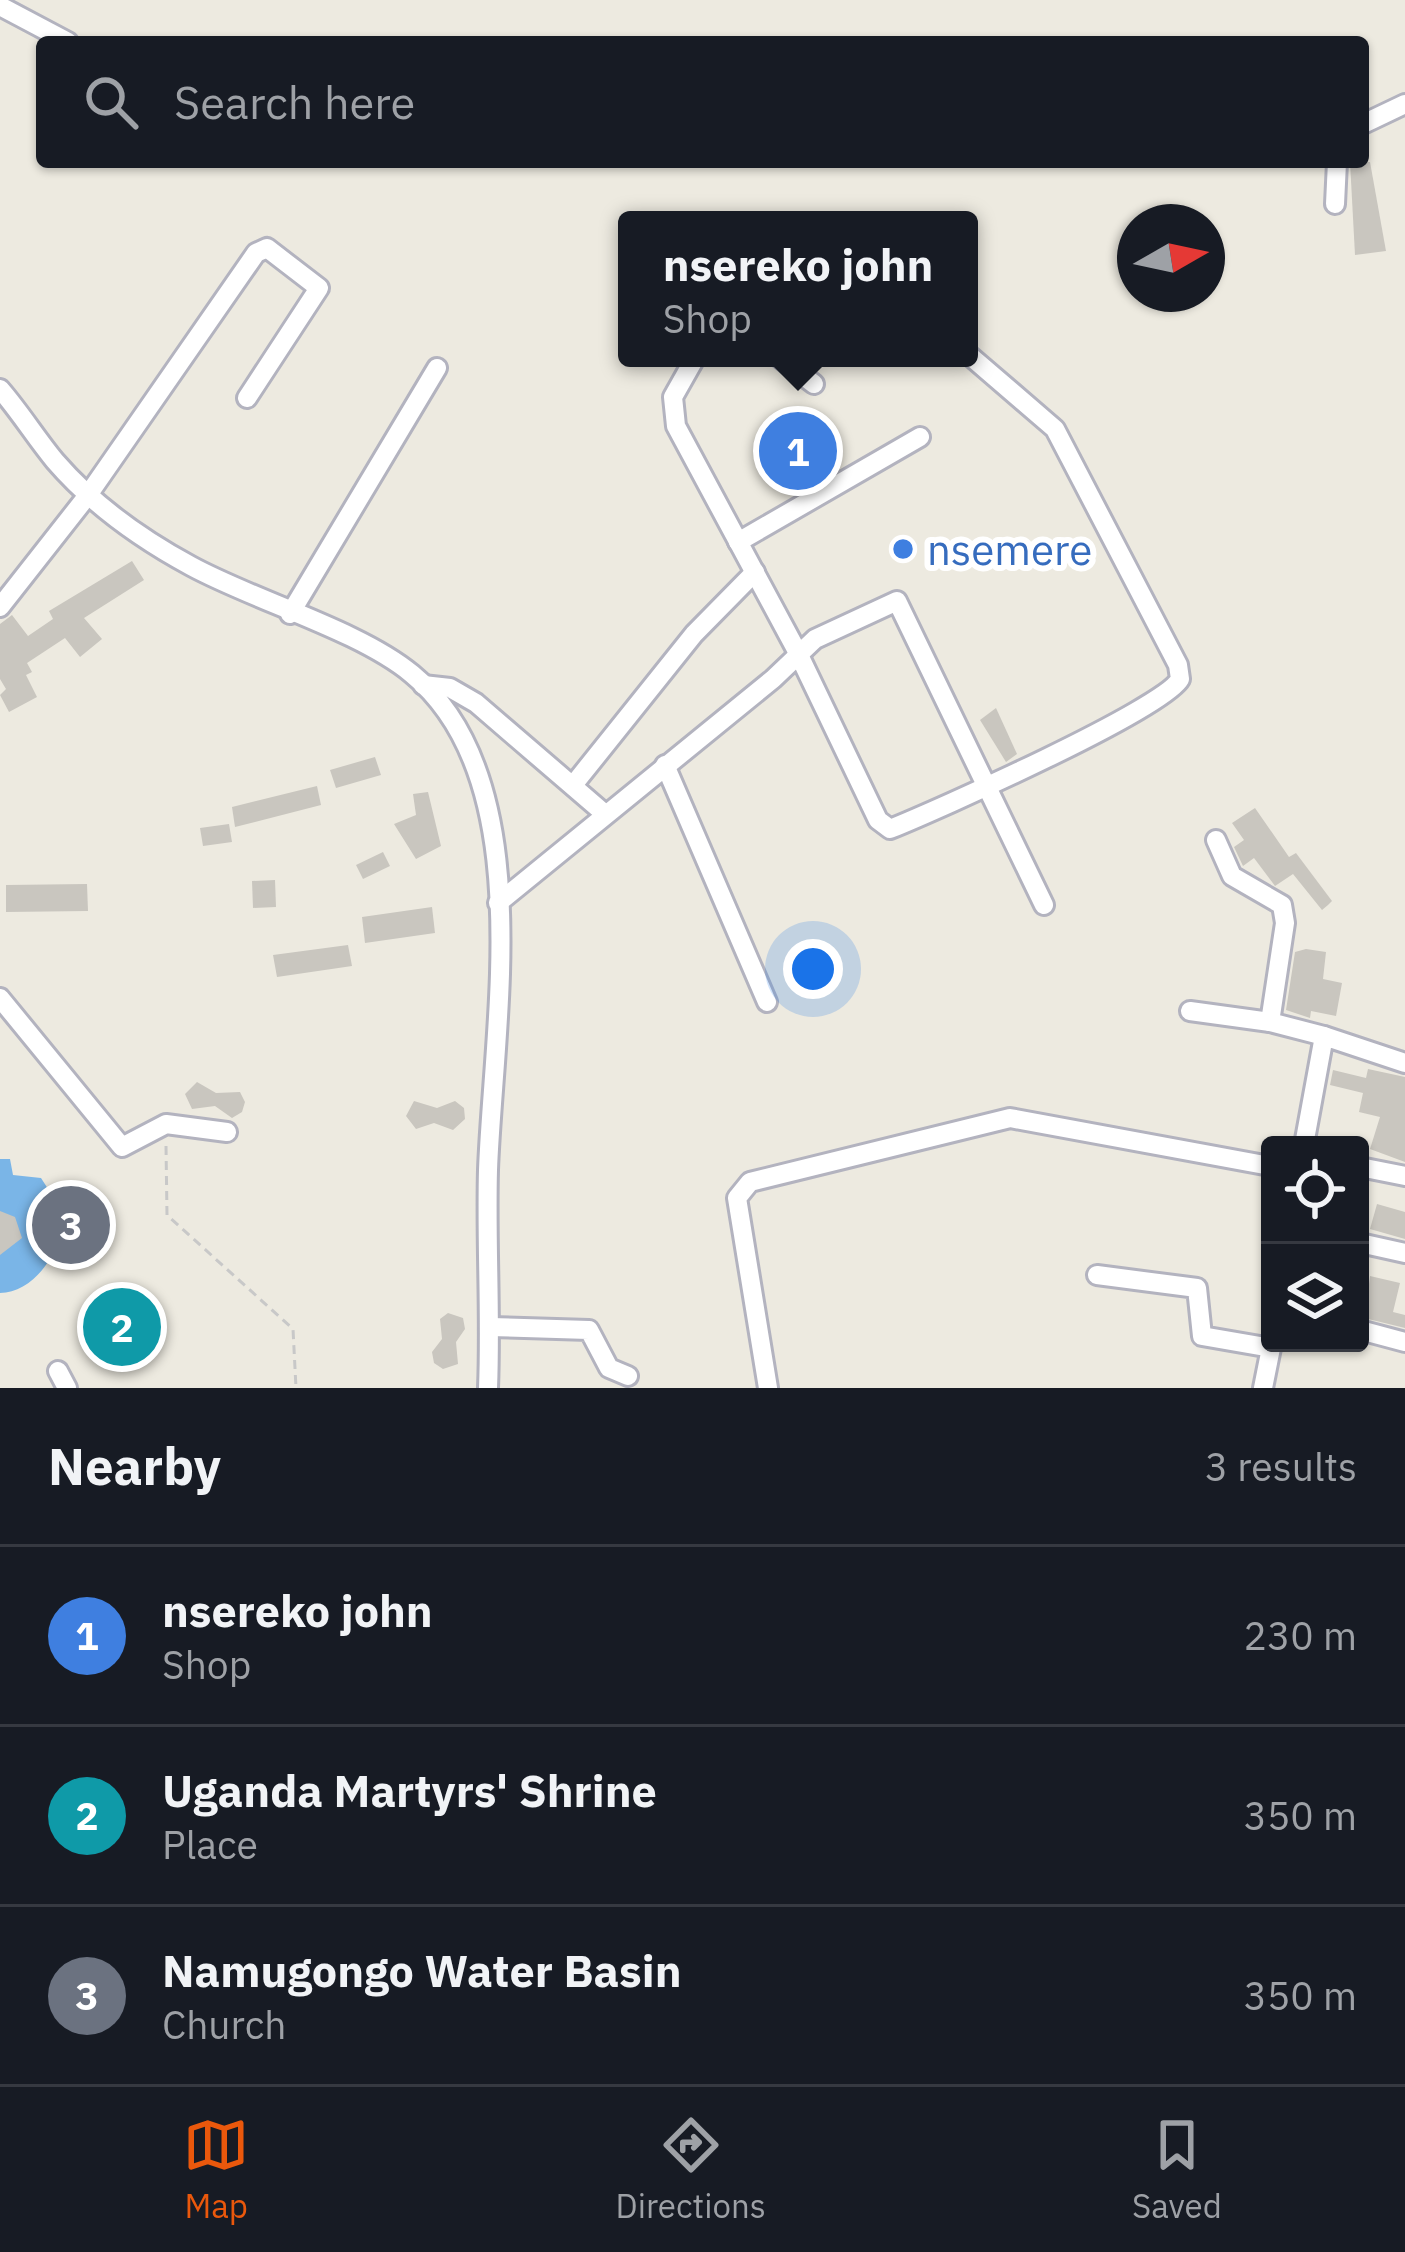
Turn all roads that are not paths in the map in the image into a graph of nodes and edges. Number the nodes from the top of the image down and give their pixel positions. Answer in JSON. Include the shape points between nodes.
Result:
{"nodes":[{"id":1,"x":0,"y":6,"type":"edge"},
{"id":2,"x":57,"y":36,"type":"edge"},
{"id":3,"x":1405,"y":104,"type":"edge"},
{"id":4,"x":1369,"y":121,"type":"edge"},
{"id":5,"x":1337,"y":168,"type":"edge"},
{"id":6,"x":1335,"y":204,"type":"dead end"},
{"id":7,"x":978,"y":363,"type":"edge"},
{"id":8,"x":689,"y":367,"type":"edge"},
{"id":9,"x":792,"y":367,"type":"edge"},
{"id":10,"x":437,"y":368,"type":"dead end"},
{"id":11,"x":814,"y":384,"type":"dead end"},
{"id":12,"x":0,"y":389,"type":"edge"},
{"id":13,"x":247,"y":398,"type":"dead end"},
{"id":14,"x":920,"y":437,"type":"dead end"},
{"id":15,"x":88,"y":495,"type":"junction"},
{"id":16,"x":738,"y":542,"type":"junction"},
{"id":17,"x":755,"y":572,"type":"junction"},
{"id":18,"x":0,"y":608,"type":"edge"},
{"id":19,"x":290,"y":614,"type":"junction"},
{"id":20,"x":798,"y":653,"type":"junction"},
{"id":21,"x":423,"y":685,"type":"junction"},
{"id":22,"x":665,"y":765,"type":"junction"},
{"id":23,"x":574,"y":784,"type":"junction"},
{"id":24,"x":986,"y":785,"type":"junction"},
{"id":25,"x":605,"y":814,"type":"junction"},
{"id":26,"x":1216,"y":840,"type":"dead end"},
{"id":27,"x":498,"y":903,"type":"junction"},
{"id":28,"x":1044,"y":905,"type":"dead end"},
{"id":29,"x":0,"y":998,"type":"edge"},
{"id":30,"x":766,"y":1002,"type":"dead end"},
{"id":31,"x":1190,"y":1011,"type":"dead end"},
{"id":32,"x":1270,"y":1022,"type":"junction"},
{"id":33,"x":1324,"y":1036,"type":"junction"},
{"id":34,"x":1405,"y":1063,"type":"edge"},
{"id":35,"x":227,"y":1132,"type":"dead end"},
{"id":36,"x":1306,"y":1136,"type":"edge"},
{"id":37,"x":1261,"y":1164,"type":"edge"},
{"id":38,"x":1369,"y":1169,"type":"edge"},
{"id":39,"x":1405,"y":1176,"type":"edge"},
{"id":40,"x":1364,"y":1244,"type":"edge"},
{"id":41,"x":1405,"y":1253,"type":"edge"},
{"id":42,"x":1096,"y":1275,"type":"dead end"},
{"id":43,"x":490,"y":1328,"type":"junction"},
{"id":44,"x":1369,"y":1332,"type":"edge"},
{"id":45,"x":1405,"y":1342,"type":"edge"},
{"id":46,"x":1261,"y":1344,"type":"edge"},
{"id":47,"x":1271,"y":1352,"type":"edge"},
{"id":48,"x":628,"y":1376,"type":"dead end"},
{"id":49,"x":488,"y":1388,"type":"edge"},
{"id":50,"x":768,"y":1388,"type":"edge"},
{"id":51,"x":1263,"y":1388,"type":"edge"}],
"edges":[{"from":1,"to":2,"type":"street"},
{"from":3,"to":4,"type":"street"},
{"from":5,"to":6,"type":"street"},
{"from":7,"to":24,"type":"street","via":[[1055,429],[1180,673],[1171,692]]},
{"from":8,"to":16,"type":"street","via":[[672,410]]},
{"from":9,"to":11,"type":"street"},
{"from":10,"to":19,"type":"street"},
{"from":12,"to":15,"type":"street"},
{"from":13,"to":15,"type":"street","via":[[319,288],[267,248]]},
{"from":14,"to":16,"type":"street"},
{"from":15,"to":18,"type":"street"},
{"from":15,"to":19,"type":"street","via":[[190,566]]},
{"from":16,"to":17,"type":"street"},
{"from":17,"to":20,"type":"street"},
{"from":17,"to":23,"type":"street","via":[[694,634]]},
{"from":19,"to":21,"type":"street"},
{"from":20,"to":22,"type":"street"},
{"from":20,"to":24,"type":"street","via":[[881,826],[890,829]]},
{"from":20,"to":24,"type":"street","via":[[897,601]]},
{"from":21,"to":23,"type":"street","via":[[463,694]]},
{"from":21,"to":27,"type":"street","via":[[475,767]]},
{"from":22,"to":25,"type":"street"},
{"from":22,"to":30,"type":"street"},
{"from":23,"to":25,"type":"street"},
{"from":24,"to":28,"type":"street"},
{"from":25,"to":27,"type":"street"},
{"from":26,"to":32,"type":"street","via":[[1232,876],[1282,905]]},
{"from":27,"to":43,"type":"street"},
{"from":29,"to":35,"type":"street","via":[[122,1147],[166,1124]]},
{"from":31,"to":32,"type":"street"},
{"from":32,"to":33,"type":"street"},
{"from":33,"to":34,"type":"street"},
{"from":33,"to":36,"type":"street"},
{"from":37,"to":50,"type":"street","via":[[1010,1118],[750,1182],[737,1198]]},
{"from":38,"to":39,"type":"street"},
{"from":40,"to":41,"type":"street"},
{"from":42,"to":46,"type":"street","via":[[1197,1288],[1202,1336]]},
{"from":43,"to":48,"type":"street","via":[[589,1330],[609,1368]]},
{"from":43,"to":49,"type":"street"},
{"from":44,"to":45,"type":"street"},
{"from":47,"to":51,"type":"street"}]}
